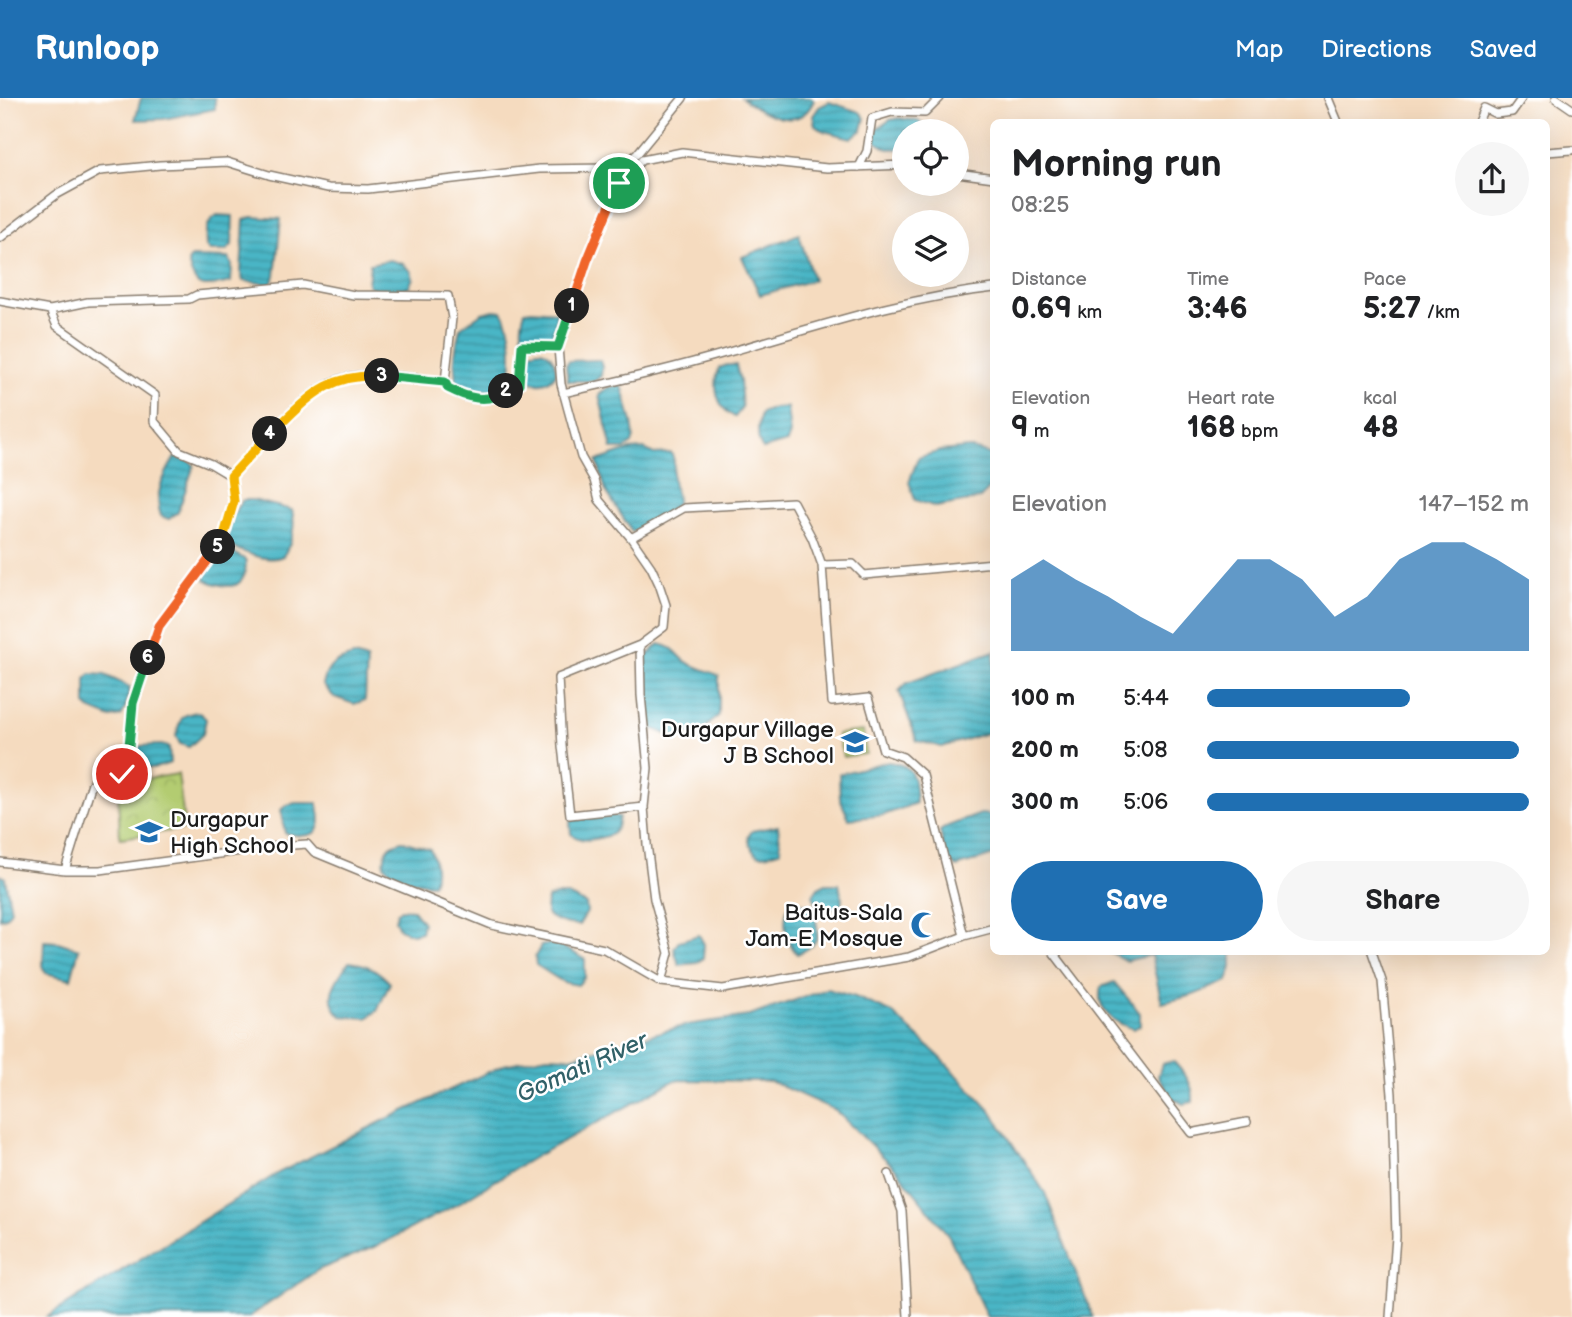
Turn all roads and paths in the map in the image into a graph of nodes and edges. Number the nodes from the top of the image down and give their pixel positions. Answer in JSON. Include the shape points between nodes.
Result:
{"nodes":[{"id":1,"x":683,"y":98,"type":"edge"},
{"id":2,"x":940,"y":98,"type":"edge"},
{"id":3,"x":1328,"y":98,"type":"edge"},
{"id":4,"x":1522,"y":98,"type":"edge"},
{"id":5,"x":1556,"y":98,"type":"edge"},
{"id":6,"x":1572,"y":109,"type":"edge"},
{"id":7,"x":1337,"y":119,"type":"edge"},
{"id":8,"x":1479,"y":119,"type":"edge"},
{"id":9,"x":1572,"y":150,"type":"edge"},
{"id":10,"x":1550,"y":152,"type":"edge"},
{"id":11,"x":892,"y":166,"type":"edge"},
{"id":12,"x":859,"y":167,"type":"junction"},
{"id":13,"x":969,"y":175,"type":"edge"},
{"id":14,"x":990,"y":177,"type":"edge"},
{"id":15,"x":0,"y":238,"type":"edge"},
{"id":16,"x":990,"y":288,"type":"edge"},
{"id":17,"x":0,"y":301,"type":"edge"},
{"id":18,"x":50,"y":310,"type":"junction"},
{"id":19,"x":558,"y":347,"type":"junction"},
{"id":20,"x":445,"y":382,"type":"junction"},
{"id":21,"x":563,"y":393,"type":"junction"},
{"id":22,"x":231,"y":476,"type":"junction"},
{"id":23,"x":631,"y":538,"type":"junction"},
{"id":24,"x":990,"y":563,"type":"edge"},
{"id":25,"x":822,"y":565,"type":"junction"},
{"id":26,"x":640,"y":645,"type":"junction"},
{"id":27,"x":644,"y":807,"type":"junction"},
{"id":28,"x":0,"y":862,"type":"edge"},
{"id":29,"x":65,"y":870,"type":"junction"},
{"id":30,"x":990,"y":929,"type":"edge"},
{"id":31,"x":964,"y":936,"type":"junction"},
{"id":32,"x":1055,"y":955,"type":"edge"},
{"id":33,"x":1373,"y":955,"type":"edge"},
{"id":34,"x":661,"y":982,"type":"junction"},
{"id":35,"x":1247,"y":1122,"type":"dead end"},
{"id":36,"x":888,"y":1174,"type":"dead end"},
{"id":37,"x":1392,"y":1315,"type":"edge"},
{"id":38,"x":908,"y":1317,"type":"edge"}],
"edges":[{"from":1,"to":15,"type":"street","via":[[637,154],[625,164],[609,168],[539,169],[368,189],[328,188],[227,162],[112,170],[56,195]]},
{"from":2,"to":12,"type":"street","via":[[925,113],[892,112],[872,118],[867,151]]},
{"from":3,"to":7,"type":"street"},
{"from":4,"to":8,"type":"street","via":[[1512,112],[1496,114],[1484,108]]},
{"from":5,"to":6,"type":"street"},
{"from":9,"to":10,"type":"street"},
{"from":11,"to":12,"type":"street"},
{"from":12,"to":19,"type":"street","via":[[827,168],[682,152],[642,160],[619,183]]},
{"from":13,"to":14,"type":"street"},
{"from":16,"to":21,"type":"street","via":[[820,324],[654,373]]},
{"from":17,"to":18,"type":"street"},
{"from":18,"to":20,"type":"street","via":[[88,302],[189,299],[209,293],[303,285],[354,295],[448,296],[452,318]]},
{"from":18,"to":22,"type":"street","via":[[57,326],[155,395],[154,421],[179,451]]},
{"from":19,"to":20,"type":"street","via":[[522,346],[519,384],[499,395],[472,398],[448,388]]},
{"from":19,"to":21,"type":"street"},
{"from":20,"to":22,"type":"street","via":[[347,377],[316,392]]},
{"from":21,"to":23,"type":"street","via":[[599,500]]},
{"from":22,"to":29,"type":"street","via":[[234,501],[222,542],[159,626],[133,703],[127,768],[122,774],[92,783]]},
{"from":23,"to":25,"type":"street","via":[[684,508],[793,502]]},
{"from":23,"to":26,"type":"street","via":[[651,567],[666,605],[664,627]]},
{"from":24,"to":25,"type":"street","via":[[864,575],[853,564]]},
{"from":25,"to":31,"type":"street","via":[[832,702],[868,698],[883,750],[903,757],[923,775]]},
{"from":26,"to":27,"type":"street","via":[[649,768]]},
{"from":26,"to":27,"type":"street","via":[[558,678],[570,814]]},
{"from":27,"to":34,"type":"street","via":[[654,898],[669,953]]},
{"from":28,"to":29,"type":"street"},
{"from":29,"to":34,"type":"street","via":[[100,870],[306,844],[314,852],[492,925],[604,949]]},
{"from":30,"to":31,"type":"street"},
{"from":31,"to":34,"type":"street","via":[[909,957],[723,989]]},
{"from":32,"to":35,"type":"street","via":[[1191,1133]]},
{"from":33,"to":37,"type":"street","via":[[1382,981],[1392,1094],[1396,1237]]},
{"from":36,"to":38,"type":"street","via":[[902,1211]]}]}
